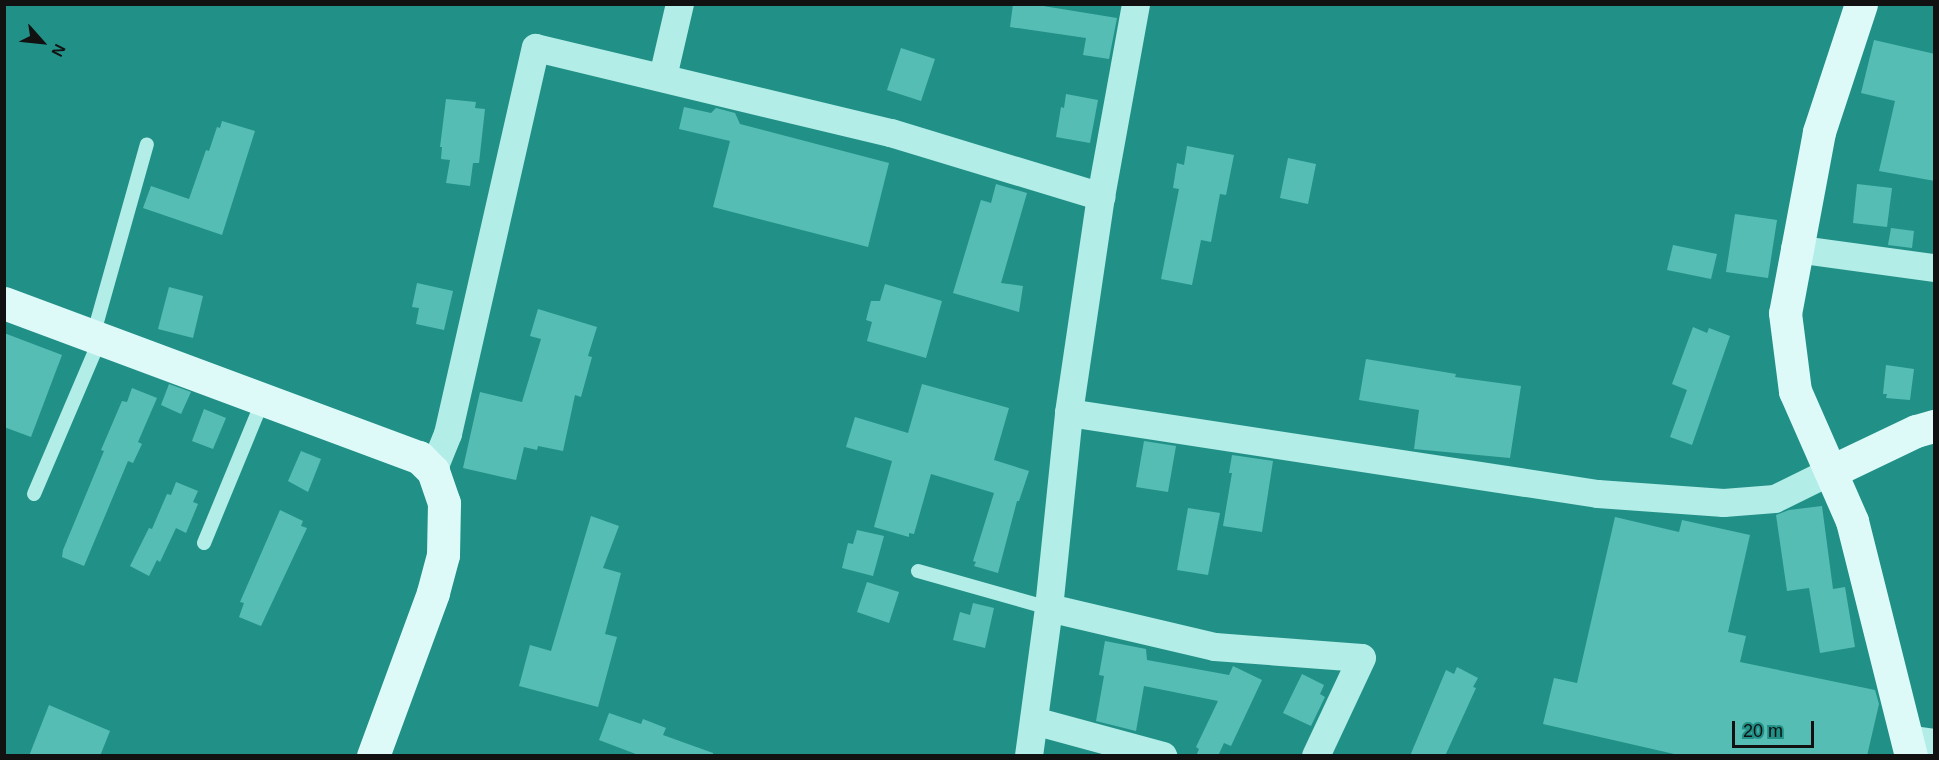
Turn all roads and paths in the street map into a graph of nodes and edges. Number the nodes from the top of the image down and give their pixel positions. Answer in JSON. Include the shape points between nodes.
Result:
{"nodes":[{"id":1,"x":680,"y":4,"type":"edge"},
{"id":2,"x":1136,"y":4,"type":"edge"},
{"id":3,"x":1861,"y":4,"type":"edge"},
{"id":4,"x":663,"y":77,"type":"junction"},
{"id":5,"x":147,"y":144,"type":"dead end"},
{"id":6,"x":1101,"y":197,"type":"junction"},
{"id":7,"x":1795,"y":249,"type":"junction"},
{"id":8,"x":1935,"y":268,"type":"edge"},
{"id":9,"x":4,"y":303,"type":"edge"},
{"id":10,"x":97,"y":338,"type":"junction"},
{"id":11,"x":263,"y":400,"type":"junction"},
{"id":12,"x":1070,"y":413,"type":"junction"},
{"id":13,"x":1935,"y":426,"type":"edge"},
{"id":14,"x":433,"y":471,"type":"junction"},
{"id":15,"x":1832,"y":471,"type":"junction"},
{"id":16,"x":34,"y":494,"type":"dead end"},
{"id":17,"x":204,"y":543,"type":"dead end"},
{"id":18,"x":918,"y":571,"type":"dead end"},
{"id":19,"x":1049,"y":608,"type":"junction"},
{"id":20,"x":1034,"y":722,"type":"junction"},
{"id":21,"x":1917,"y":746,"type":"edge"},
{"id":22,"x":373,"y":756,"type":"edge"},
{"id":23,"x":1029,"y":756,"type":"edge"},
{"id":24,"x":1163,"y":756,"type":"edge"},
{"id":25,"x":1316,"y":756,"type":"edge"}],
"edges":[{"from":1,"to":4,"type":"street"},
{"from":2,"to":6,"type":"street"},
{"from":3,"to":7,"type":"street","via":[[1819,132]]},
{"from":4,"to":6,"type":"street","via":[[891,133]]},
{"from":4,"to":14,"type":"street","via":[[536,48],[448,434]]},
{"from":5,"to":10,"type":"lane"},
{"from":6,"to":12,"type":"street"},
{"from":7,"to":8,"type":"street"},
{"from":7,"to":15,"type":"street","via":[[1785,313],[1788,351],[1796,391]]},
{"from":9,"to":10,"type":"street"},
{"from":10,"to":11,"type":"street"},
{"from":10,"to":16,"type":"lane"},
{"from":11,"to":14,"type":"street","via":[[419,457]]},
{"from":11,"to":17,"type":"lane"},
{"from":12,"to":15,"type":"street","via":[[1609,494],[1724,503],[1775,499]]},
{"from":12,"to":19,"type":"street"},
{"from":13,"to":15,"type":"street","via":[[1916,431]]},
{"from":14,"to":22,"type":"street","via":[[444,503],[443,555],[433,593]]},
{"from":15,"to":21,"type":"street","via":[[1852,521]]},
{"from":18,"to":19,"type":"lane"},
{"from":19,"to":20,"type":"street"},
{"from":19,"to":25,"type":"street","via":[[1215,647],[1362,658]]},
{"from":20,"to":23,"type":"street"},
{"from":20,"to":24,"type":"street"}]}
